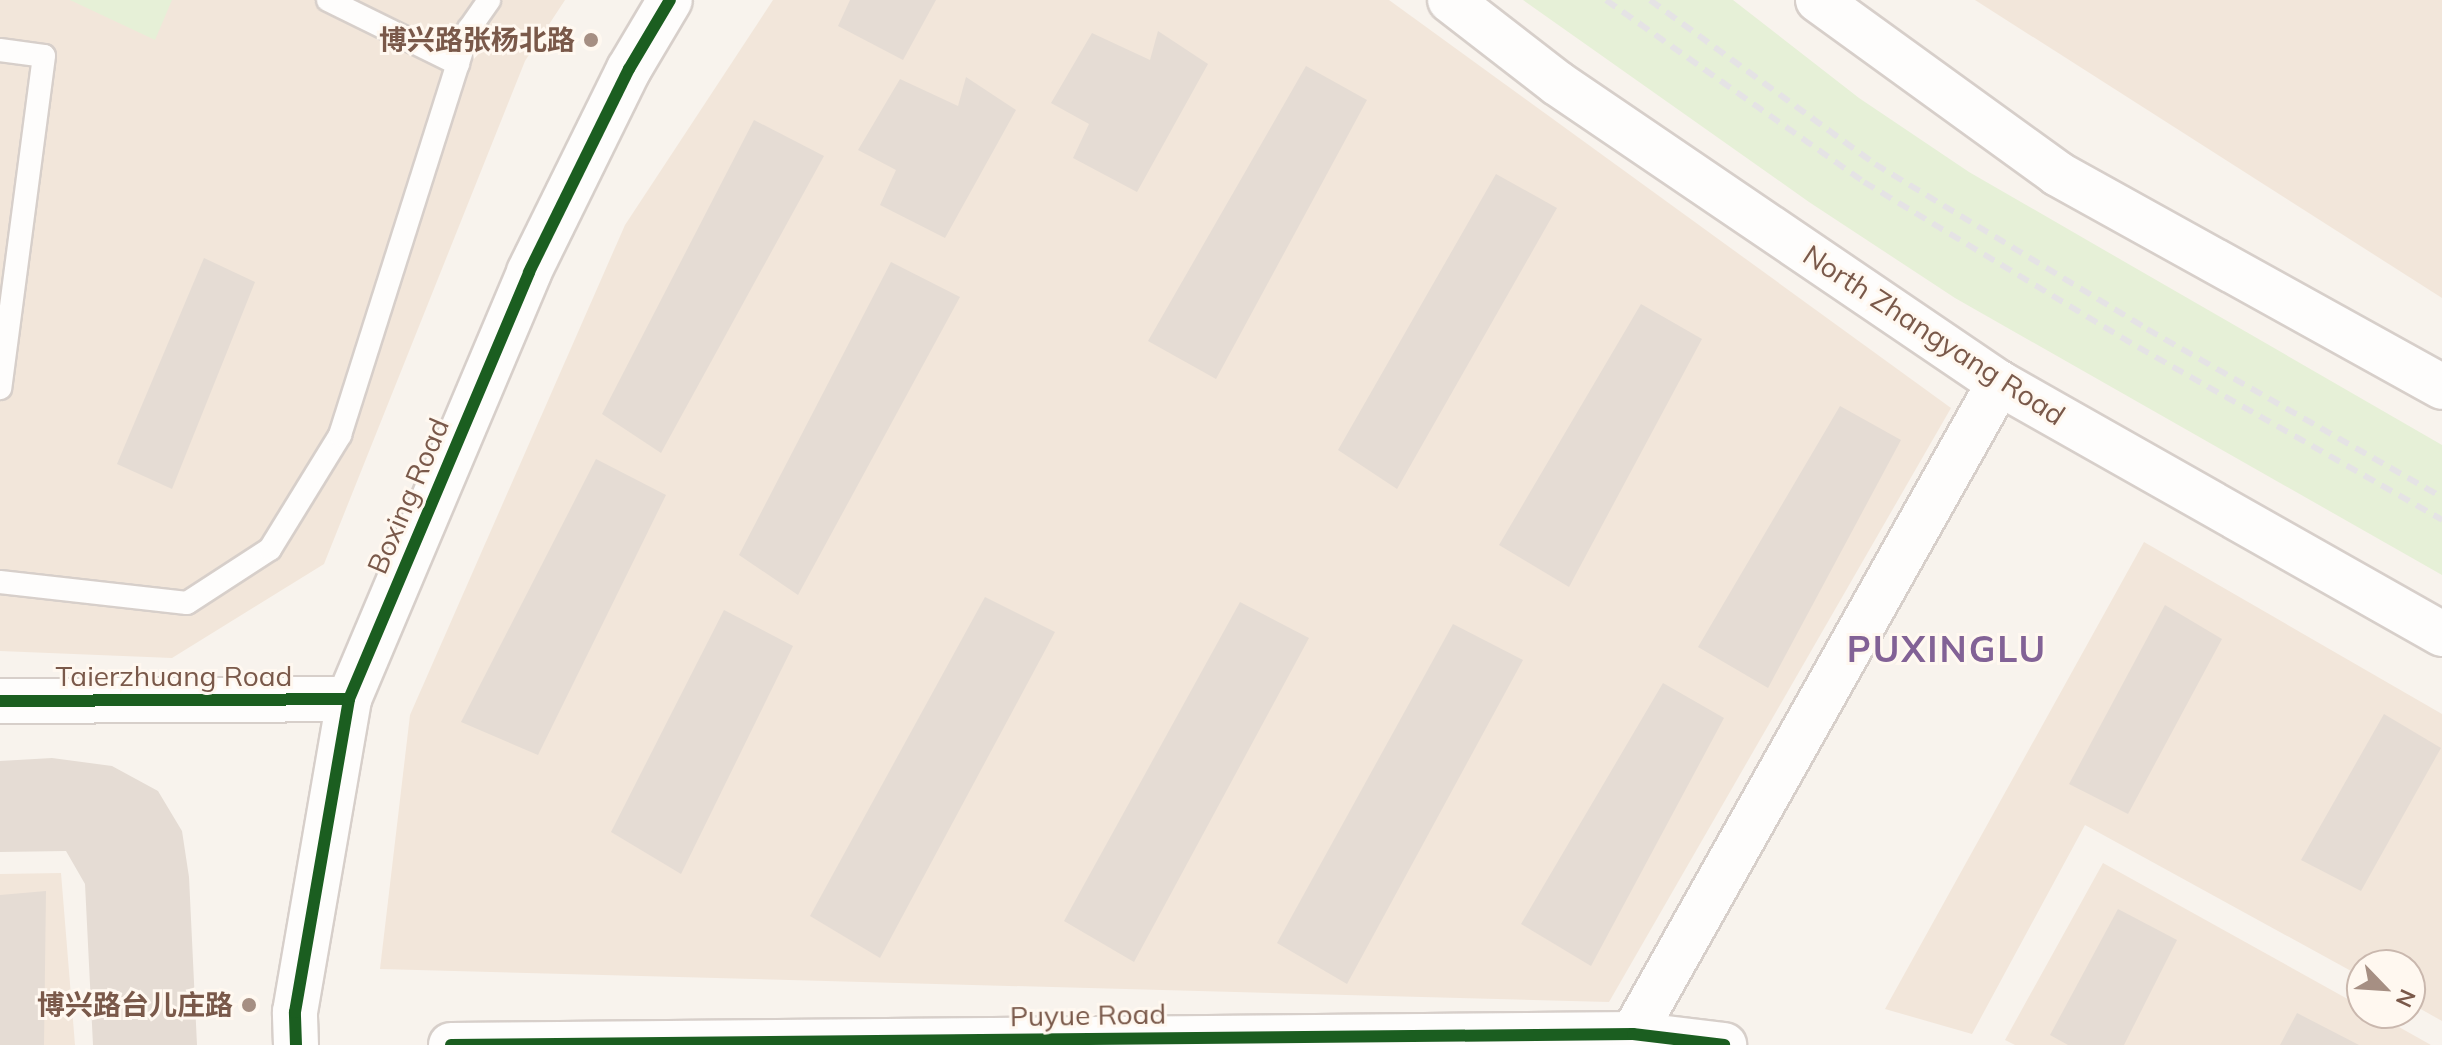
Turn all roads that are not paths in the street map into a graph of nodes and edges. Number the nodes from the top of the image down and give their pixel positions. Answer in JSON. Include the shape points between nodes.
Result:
{"nodes":[{"id":1,"x":328,"y":0,"type":"edge"},
{"id":2,"x":489,"y":0,"type":"edge"},
{"id":3,"x":670,"y":0,"type":"edge"},
{"id":4,"x":1450,"y":0,"type":"edge"},
{"id":5,"x":1818,"y":0,"type":"edge"},
{"id":6,"x":0,"y":50,"type":"edge"},
{"id":7,"x":458,"y":64,"type":"junction"},
{"id":8,"x":1999,"y":383,"type":"junction"},
{"id":9,"x":2442,"y":387,"type":"edge"},
{"id":10,"x":0,"y":388,"type":"edge"},
{"id":11,"x":0,"y":582,"type":"edge"},
{"id":12,"x":2442,"y":634,"type":"edge"},
{"id":13,"x":349,"y":699,"type":"junction"},
{"id":14,"x":0,"y":701,"type":"edge"},
{"id":15,"x":1633,"y":1039,"type":"edge"},
{"id":16,"x":296,"y":1045,"type":"edge"},
{"id":17,"x":451,"y":1045,"type":"edge"},
{"id":18,"x":1724,"y":1045,"type":"edge"}],
"edges":[{"from":1,"to":7,"type":"lane"},
{"from":2,"to":7,"type":"lane","via":[[469,29]]},
{"from":3,"to":13,"type":"street","name":"Boxing Road","via":[[629,69],[529,272]]},
{"from":4,"to":8,"type":"street","name":"North Zhangyang Road","via":[[1557,83]]},
{"from":5,"to":9,"type":"street","via":[[2058,174]]},
{"from":6,"to":10,"type":"lane","via":[[44,56]]},
{"from":7,"to":11,"type":"lane","via":[[340,435],[270,549],[187,603]]},
{"from":8,"to":12,"type":"street","name":"North Zhangyang Road"},
{"from":8,"to":15,"type":"street"},
{"from":13,"to":14,"type":"street","name":"Taierzhuang Road"},
{"from":13,"to":16,"type":"street","name":"Boxing Road","via":[[295,1012]]},
{"from":15,"to":17,"type":"street","name":"Puyue Road"},
{"from":15,"to":18,"type":"street","name":"Puyue Road"}]}
